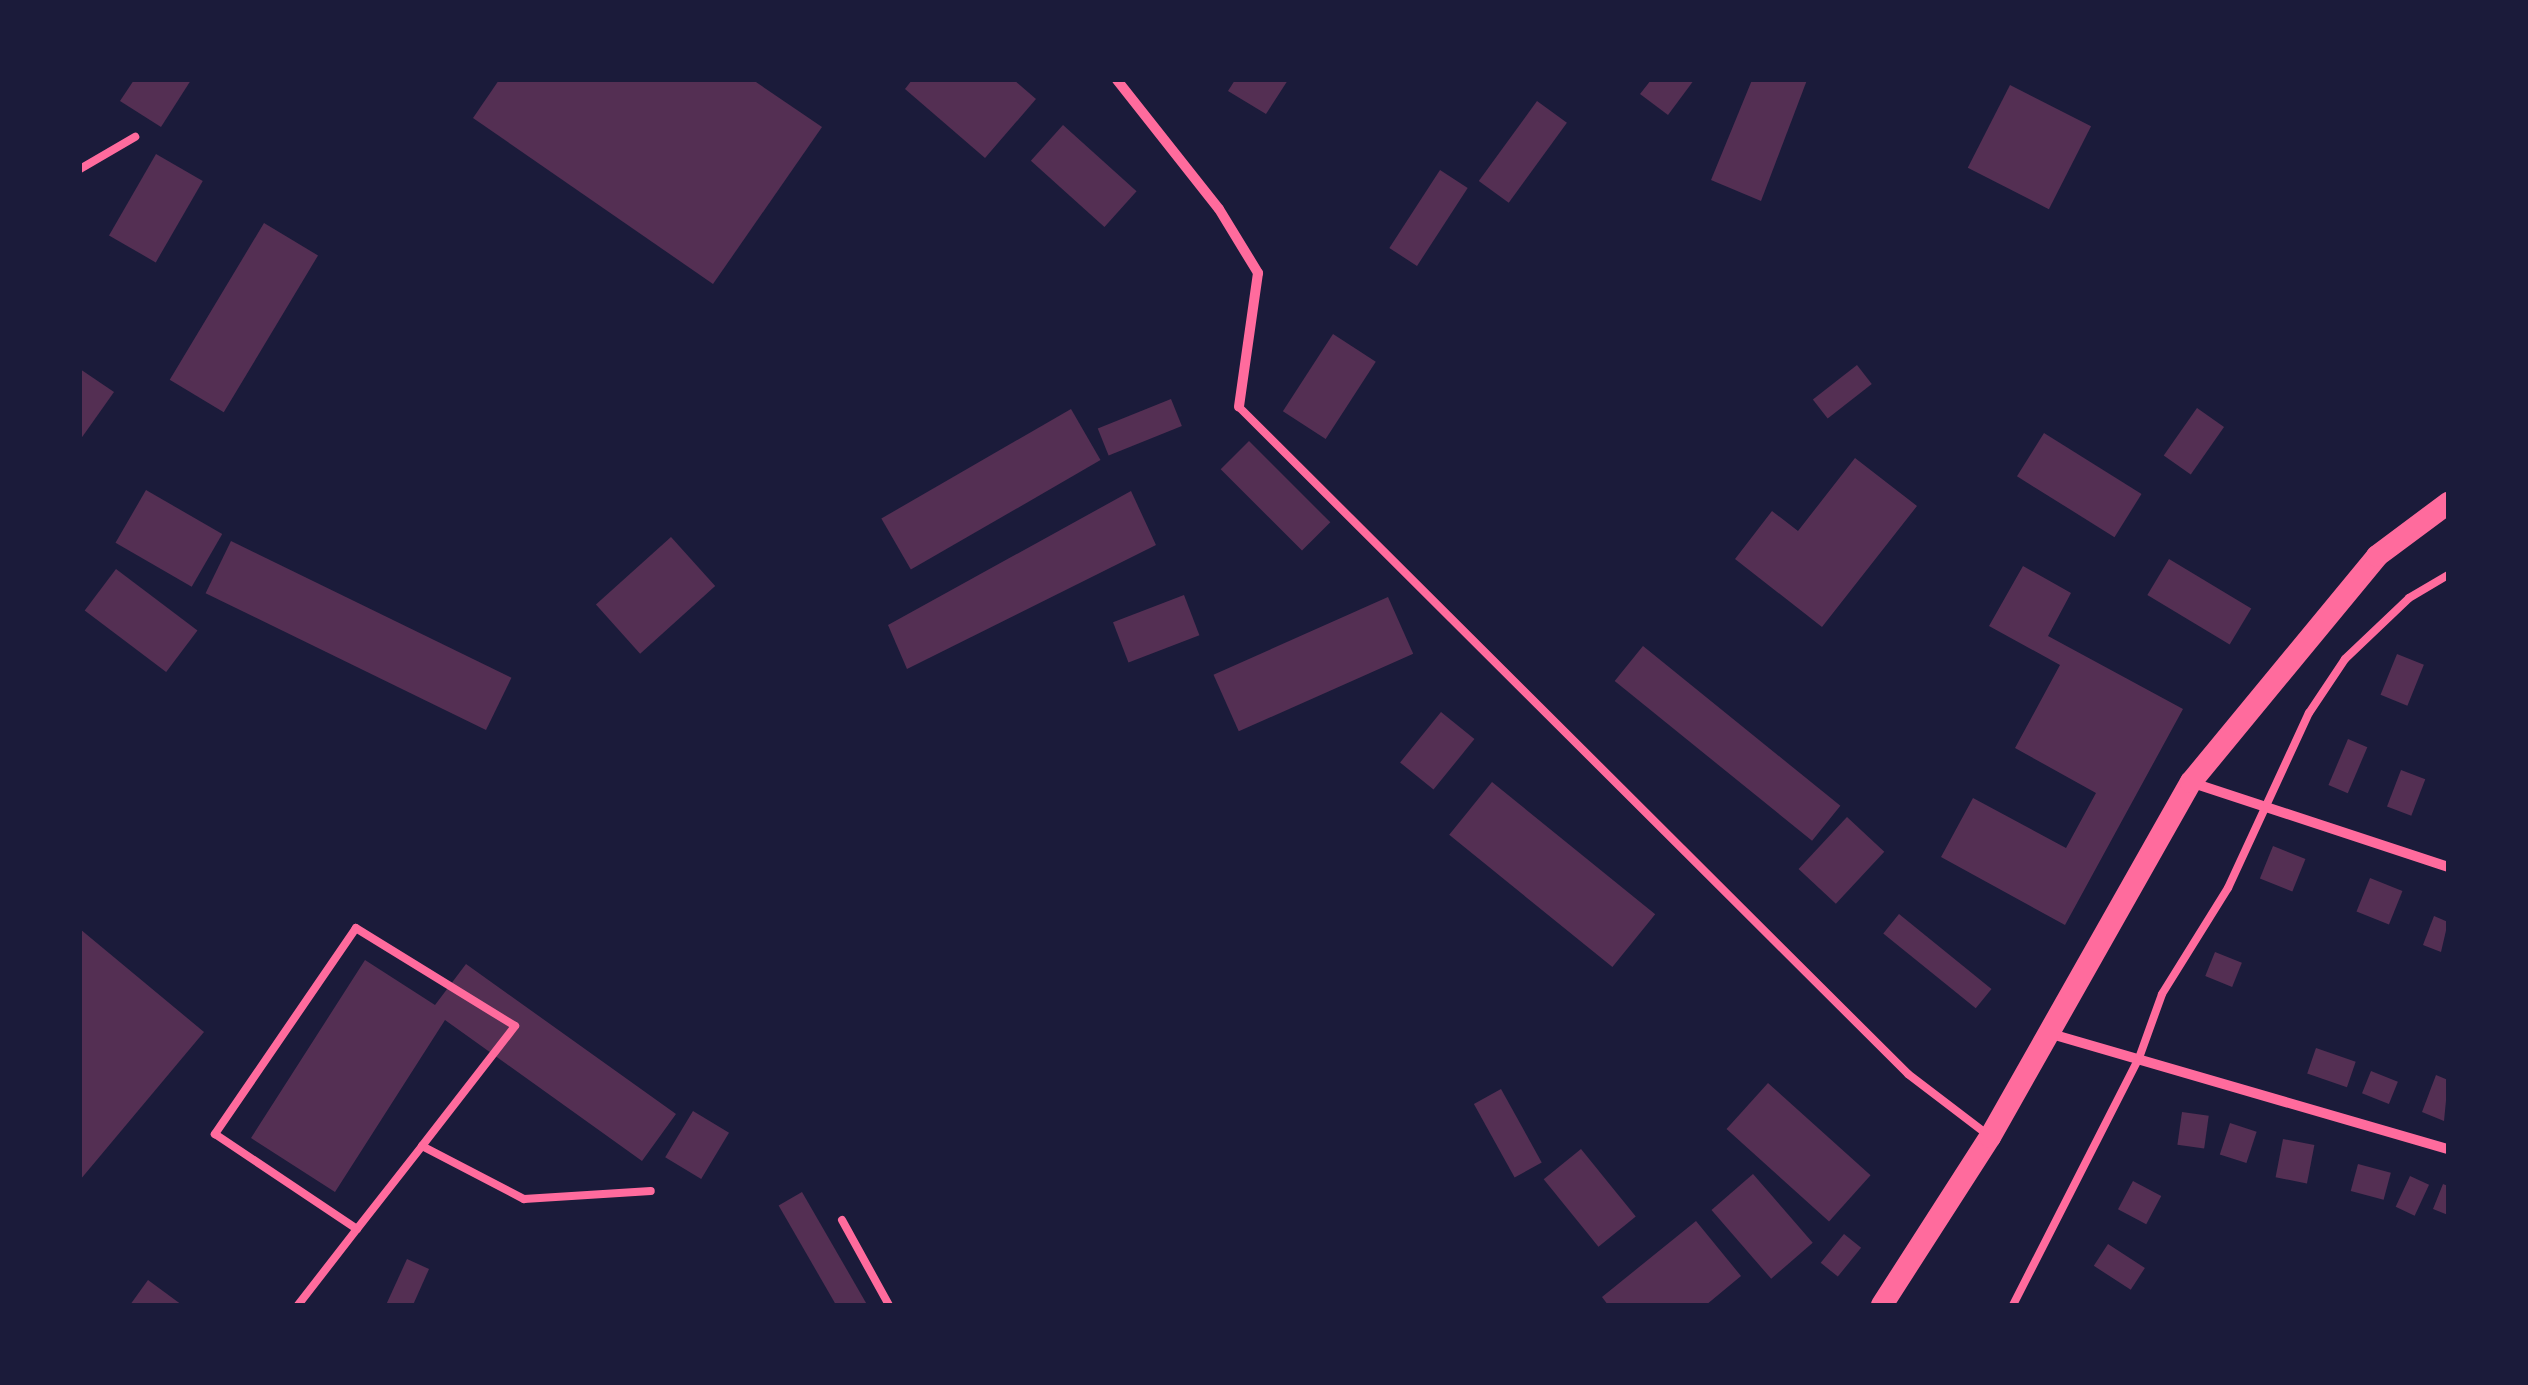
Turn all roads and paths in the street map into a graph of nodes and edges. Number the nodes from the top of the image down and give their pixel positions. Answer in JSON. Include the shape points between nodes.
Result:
{"nodes":[{"id":1,"x":1116,"y":80,"type":"edge"},
{"id":2,"x":1138,"y":80,"type":"edge"},
{"id":3,"x":1131,"y":91,"type":"junction"},
{"id":4,"x":134,"y":137,"type":"dead end"},
{"id":5,"x":80,"y":169,"type":"edge"},
{"id":6,"x":1239,"y":407,"type":"joint"},
{"id":7,"x":2448,"y":503,"type":"edge"},
{"id":8,"x":2448,"y":574,"type":"edge"},
{"id":9,"x":2191,"y":782,"type":"junction"},
{"id":10,"x":2264,"y":802,"type":"junction"},
{"id":11,"x":2448,"y":867,"type":"edge"},
{"id":12,"x":2047,"y":1032,"type":"junction"},
{"id":13,"x":2138,"y":1058,"type":"junction"},
{"id":14,"x":1990,"y":1137,"type":"junction"},
{"id":15,"x":422,"y":1146,"type":"junction"},
{"id":16,"x":2448,"y":1149,"type":"edge"},
{"id":17,"x":652,"y":1192,"type":"dead end"},
{"id":18,"x":842,"y":1220,"type":"dead end"},
{"id":19,"x":357,"y":1228,"type":"junction"},
{"id":20,"x":298,"y":1305,"type":"edge"},
{"id":21,"x":890,"y":1305,"type":"edge"},
{"id":22,"x":1882,"y":1305,"type":"edge"},
{"id":23,"x":2012,"y":1305,"type":"edge"}],
"edges":[{"from":1,"to":3,"type":"street"},
{"from":2,"to":3,"type":"street"},
{"from":3,"to":6,"type":"street","via":[[1258,273]]},
{"from":4,"to":5,"type":"lane"},
{"from":6,"to":14,"type":"lane","via":[[1908,1074]]},
{"from":7,"to":9,"type":"main road","via":[[2377,556]]},
{"from":8,"to":10,"type":"lane","via":[[2409,598],[2346,659],[2300,728]]},
{"from":9,"to":10,"type":"street"},
{"from":9,"to":12,"type":"main road"},
{"from":10,"to":11,"type":"street"},
{"from":10,"to":13,"type":"lane","via":[[2228,888],[2162,994]]},
{"from":12,"to":13,"type":"street"},
{"from":12,"to":14,"type":"main road"},
{"from":13,"to":16,"type":"street"},
{"from":13,"to":23,"type":"lane"},
{"from":14,"to":22,"type":"main road"},
{"from":15,"to":17,"type":"lane","via":[[524,1198]]},
{"from":15,"to":19,"type":"lane"},
{"from":15,"to":19,"type":"lane","via":[[514,1026],[356,928],[215,1134]]},
{"from":18,"to":21,"type":"lane"},
{"from":19,"to":20,"type":"lane"}]}
